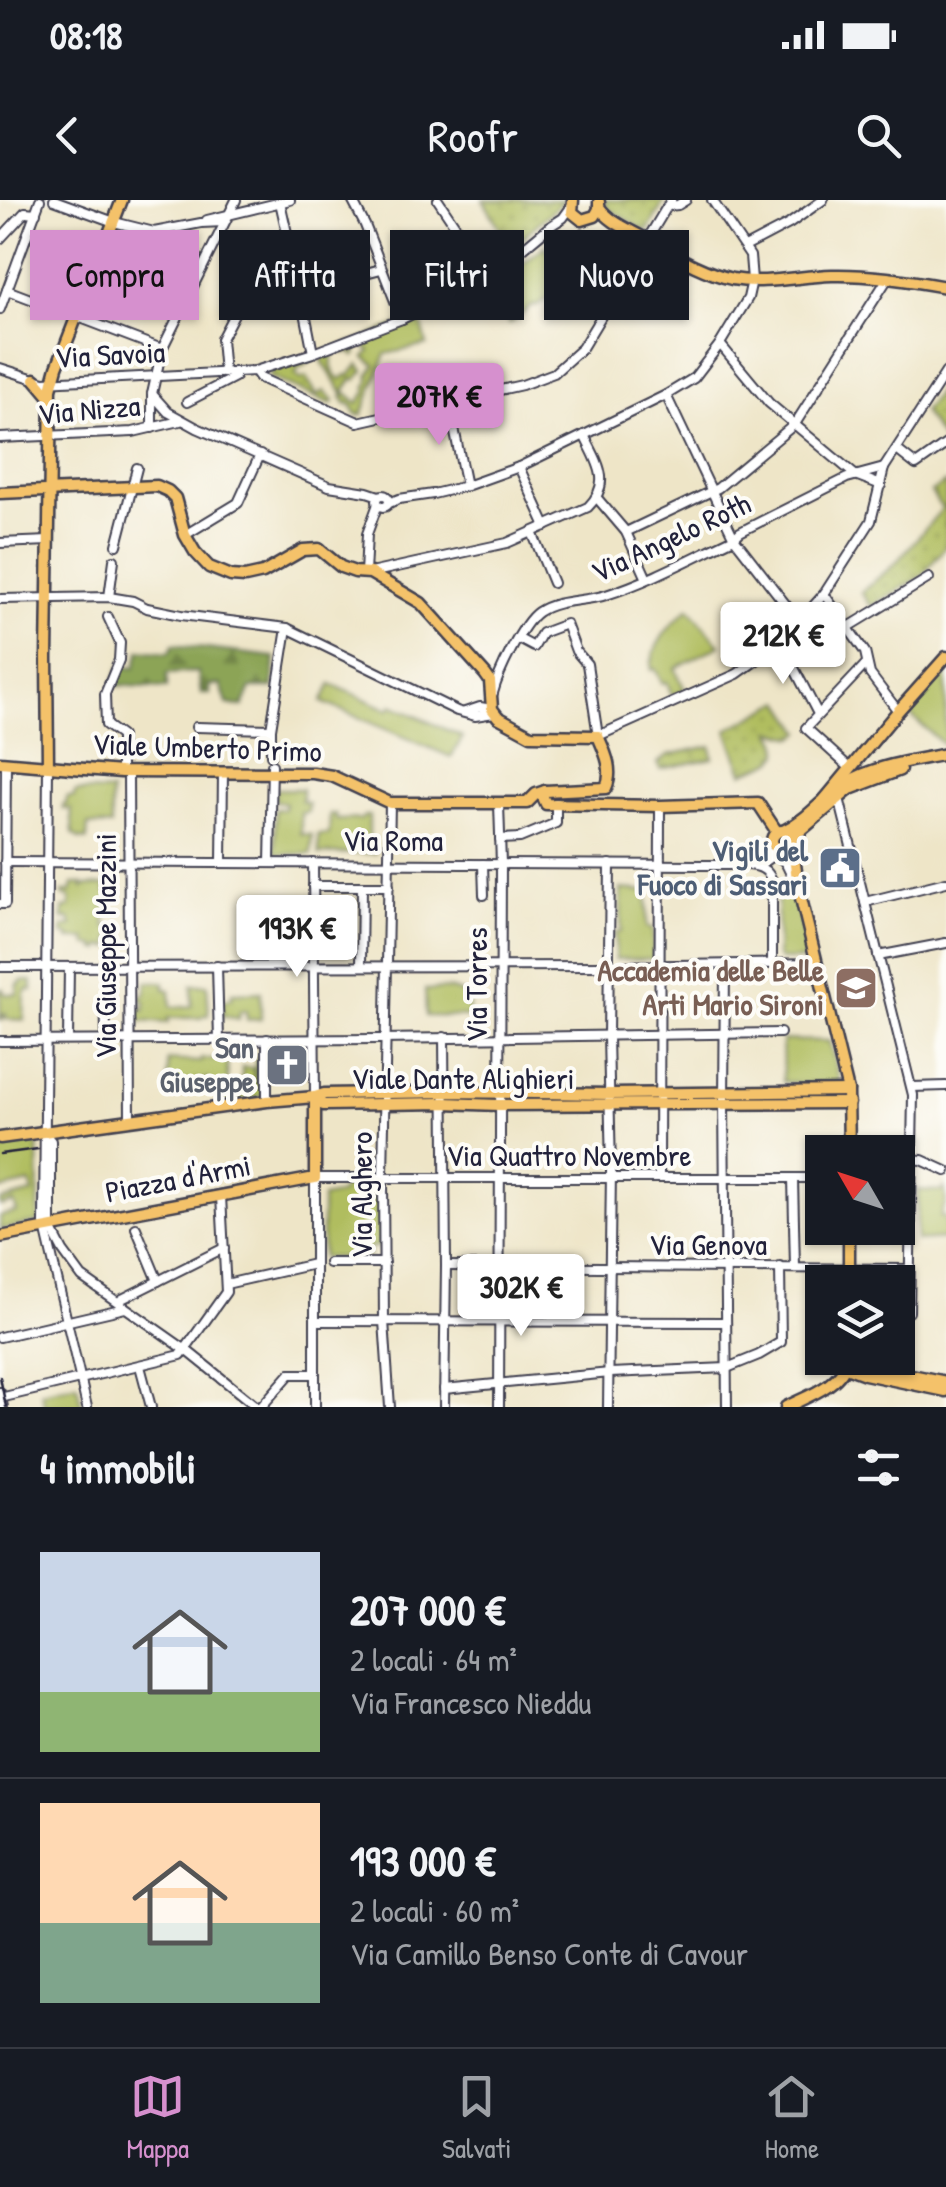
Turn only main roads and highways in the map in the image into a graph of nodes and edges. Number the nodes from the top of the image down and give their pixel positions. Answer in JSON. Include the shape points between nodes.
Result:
{"nodes":[{"id":1,"x":122,"y":200,"type":"edge"},
{"id":2,"x":572,"y":203,"type":"edge"},
{"id":3,"x":597,"y":208,"type":"edge"},
{"id":4,"x":946,"y":287,"type":"edge"},
{"id":5,"x":35,"y":379,"type":"road end"},
{"id":6,"x":51,"y":398,"type":"junction"},
{"id":7,"x":49,"y":492,"type":"junction"},
{"id":8,"x":0,"y":494,"type":"edge"},
{"id":9,"x":946,"y":657,"type":"edge"},
{"id":10,"x":946,"y":757,"type":"edge"},
{"id":11,"x":3,"y":762,"type":"edge"},
{"id":12,"x":48,"y":766,"type":"junction"},
{"id":13,"x":544,"y":790,"type":"junction"},
{"id":14,"x":825,"y":800,"type":"junction"},
{"id":15,"x":786,"y":836,"type":"junction"},
{"id":16,"x":778,"y":849,"type":"junction"},
{"id":17,"x":798,"y":884,"type":"junction"},
{"id":18,"x":784,"y":1090,"type":"junction"},
{"id":19,"x":724,"y":1097,"type":"junction"},
{"id":20,"x":848,"y":1097,"type":"junction"},
{"id":21,"x":315,"y":1098,"type":"junction"},
{"id":22,"x":784,"y":1103,"type":"junction"},
{"id":23,"x":849,"y":1135,"type":"edge"},
{"id":24,"x":0,"y":1138,"type":"edge"},
{"id":25,"x":0,"y":1238,"type":"edge"},
{"id":26,"x":837,"y":1375,"type":"edge"},
{"id":27,"x":854,"y":1375,"type":"edge"},
{"id":28,"x":886,"y":1375,"type":"edge"},
{"id":29,"x":899,"y":1375,"type":"edge"},
{"id":30,"x":946,"y":1382,"type":"edge"},
{"id":31,"x":830,"y":1383,"type":"junction"},
{"id":32,"x":946,"y":1390,"type":"edge"},
{"id":33,"x":786,"y":1407,"type":"edge"}],
"edges":[{"from":1,"to":6,"type":"main road"},
{"from":2,"to":3,"type":"main road","via":[[578,218],[587,220]]},
{"from":3,"to":4,"type":"main road","via":[[699,268],[736,280],[833,275]]},
{"from":5,"to":6,"type":"main road"},
{"from":6,"to":7,"type":"main road"},
{"from":7,"to":8,"type":"main road"},
{"from":7,"to":12,"type":"main road"},
{"from":7,"to":13,"type":"main road","via":[[157,486],[172,494],[186,535],[209,567],[246,577],[312,548],[421,603],[490,681],[498,717],[532,735],[598,736],[610,776],[606,788]]},
{"from":9,"to":14,"type":"main road"},
{"from":10,"to":14,"type":"main road","via":[[874,771]]},
{"from":10,"to":15,"type":"main road","via":[[850,789]]},
{"from":11,"to":12,"type":"main road","name":"Viale Umberto Primo"},
{"from":12,"to":13,"type":"main road","name":"Viale Umberto Primo","via":[[125,772],[272,764],[332,776],[390,802],[527,803]]},
{"from":13,"to":15,"type":"main road","via":[[543,800],[551,804],[758,803]]},
{"from":14,"to":15,"type":"main road"},
{"from":15,"to":16,"type":"main road","via":[[787,849]]},
{"from":15,"to":16,"type":"main road","via":[[772,840]]},
{"from":15,"to":17,"type":"main road"},
{"from":16,"to":17,"type":"main road"},
{"from":17,"to":20,"type":"main road"},
{"from":18,"to":19,"type":"main road","name":"Viale Dante Alighieri"},
{"from":18,"to":20,"type":"main road","name":"Viale Dante Alighieri"},
{"from":18,"to":22,"type":"main road"},
{"from":19,"to":21,"type":"main road","name":"Viale Dante Alighieri","via":[[445,1097],[325,1105]]},
{"from":19,"to":22,"type":"main road","name":"Viale Dante Alighieri"},
{"from":20,"to":22,"type":"main road","name":"Viale Dante Alighieri"},
{"from":20,"to":23,"type":"main road"},
{"from":21,"to":24,"type":"main road","name":"Viale Dante Alighieri"},
{"from":21,"to":25,"type":"main road","name":"Piazza d'Armi","via":[[315,1178]]},
{"from":26,"to":31,"type":"main road"},
{"from":27,"to":31,"type":"main road"},
{"from":28,"to":32,"type":"main road"},
{"from":29,"to":30,"type":"main road"},
{"from":31,"to":33,"type":"main road"}]}
